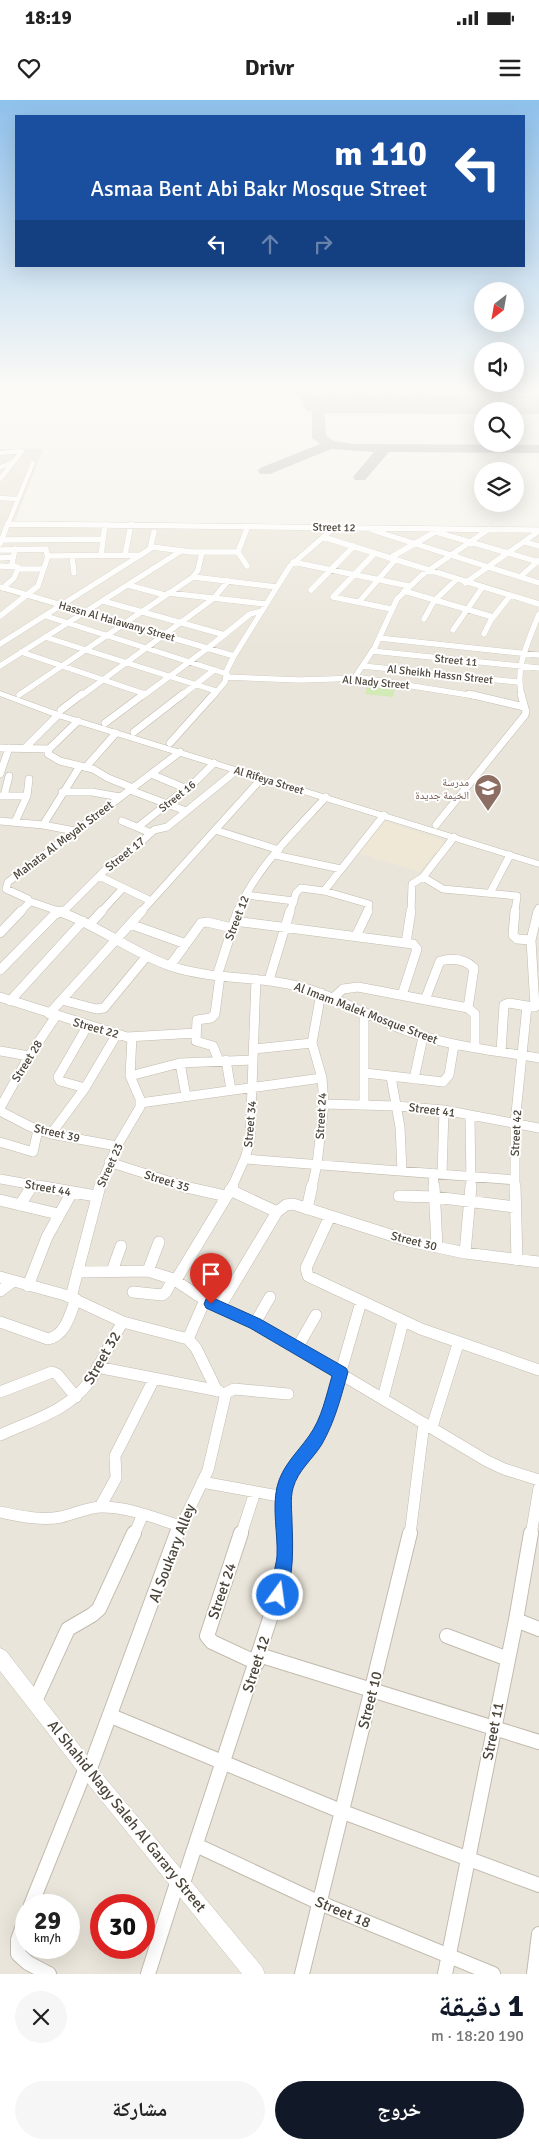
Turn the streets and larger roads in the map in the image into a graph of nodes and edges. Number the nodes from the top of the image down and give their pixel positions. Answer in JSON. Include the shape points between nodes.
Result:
{"nodes":[{"id":1,"x":27,"y":476,"type":"edge"},
{"id":2,"x":0,"y":498,"type":"edge"},
{"id":3,"x":18,"y":499,"type":"junction"},
{"id":4,"x":9,"y":524,"type":"junction"},
{"id":5,"x":27,"y":524,"type":"junction"},
{"id":6,"x":62,"y":524,"type":"junction"},
{"id":7,"x":105,"y":524,"type":"junction"},
{"id":8,"x":131,"y":524,"type":"junction"},
{"id":9,"x":248,"y":526,"type":"junction"},
{"id":10,"x":335,"y":527,"type":"junction"},
{"id":11,"x":363,"y":528,"type":"junction"},
{"id":12,"x":489,"y":529,"type":"junction"},
{"id":13,"x":438,"y":530,"type":"junction"},
{"id":14,"x":539,"y":530,"type":"edge"},
{"id":15,"x":154,"y":532,"type":"dead end"},
{"id":16,"x":324,"y":537,"type":"junction"},
{"id":17,"x":531,"y":537,"type":"junction"},
{"id":18,"x":85,"y":539,"type":"junction"},
{"id":19,"x":103,"y":539,"type":"junction"},
{"id":20,"x":539,"y":539,"type":"edge"},
{"id":21,"x":22,"y":540,"type":"junction"},
{"id":22,"x":58,"y":540,"type":"junction"},
{"id":23,"x":0,"y":542,"type":"edge"},
{"id":24,"x":472,"y":542,"type":"junction"},
{"id":25,"x":525,"y":542,"type":"junction"},
{"id":26,"x":414,"y":544,"type":"junction"},
{"id":27,"x":354,"y":546,"type":"junction"},
{"id":28,"x":539,"y":546,"type":"edge"},
{"id":29,"x":152,"y":547,"type":"junction"},
{"id":30,"x":15,"y":549,"type":"junction"},
{"id":31,"x":0,"y":550,"type":"edge"},
{"id":32,"x":182,"y":551,"type":"junction"},
{"id":33,"x":202,"y":552,"type":"junction"},
{"id":34,"x":238,"y":552,"type":"junction"},
{"id":35,"x":375,"y":553,"type":"junction"},
{"id":36,"x":509,"y":553,"type":"junction"},
{"id":37,"x":125,"y":555,"type":"junction"},
{"id":38,"x":141,"y":555,"type":"junction"},
{"id":39,"x":48,"y":556,"type":"junction"},
{"id":40,"x":72,"y":556,"type":"junction"},
{"id":41,"x":82,"y":556,"type":"junction"},
{"id":42,"x":101,"y":556,"type":"junction"},
{"id":43,"x":451,"y":556,"type":"junction"},
{"id":44,"x":13,"y":557,"type":"junction"},
{"id":45,"x":0,"y":558,"type":"edge"},
{"id":46,"x":393,"y":559,"type":"junction"},
{"id":47,"x":538,"y":561,"type":"edge"},
{"id":48,"x":293,"y":562,"type":"junction"},
{"id":49,"x":0,"y":566,"type":"edge"},
{"id":50,"x":247,"y":566,"type":"dead end"},
{"id":51,"x":488,"y":567,"type":"junction"},
{"id":52,"x":18,"y":568,"type":"junction"},
{"id":53,"x":43,"y":568,"type":"junction"},
{"id":54,"x":332,"y":569,"type":"junction"},
{"id":55,"x":428,"y":570,"type":"junction"},
{"id":56,"x":74,"y":573,"type":"dead end"},
{"id":57,"x":355,"y":574,"type":"junction"},
{"id":58,"x":193,"y":577,"type":"junction"},
{"id":59,"x":520,"y":577,"type":"junction"},
{"id":60,"x":379,"y":579,"type":"junction"},
{"id":61,"x":456,"y":580,"type":"junction"},
{"id":62,"x":228,"y":581,"type":"junction"},
{"id":63,"x":539,"y":582,"type":"edge"},
{"id":64,"x":465,"y":583,"type":"junction"},
{"id":65,"x":128,"y":585,"type":"junction"},
{"id":66,"x":409,"y":586,"type":"junction"},
{"id":67,"x":1,"y":587,"type":"edge"},
{"id":68,"x":277,"y":587,"type":"junction"},
{"id":69,"x":482,"y":588,"type":"junction"},
{"id":70,"x":310,"y":590,"type":"dead end"},
{"id":71,"x":404,"y":591,"type":"junction"},
{"id":72,"x":167,"y":594,"type":"junction"},
{"id":73,"x":29,"y":595,"type":"junction"},
{"id":74,"x":510,"y":596,"type":"junction"},
{"id":75,"x":214,"y":598,"type":"junction"},
{"id":76,"x":103,"y":601,"type":"junction"},
{"id":77,"x":434,"y":601,"type":"junction"},
{"id":78,"x":359,"y":602,"type":"junction"},
{"id":79,"x":266,"y":604,"type":"junction"},
{"id":80,"x":539,"y":604,"type":"edge"},
{"id":81,"x":63,"y":606,"type":"junction"},
{"id":82,"x":391,"y":609,"type":"junction"},
{"id":83,"x":465,"y":610,"type":"junction"},
{"id":84,"x":262,"y":611,"type":"junction"},
{"id":85,"x":85,"y":612,"type":"junction"},
{"id":86,"x":141,"y":612,"type":"junction"},
{"id":87,"x":539,"y":615,"type":"edge"},
{"id":88,"x":0,"y":616,"type":"edge"},
{"id":89,"x":46,"y":616,"type":"junction"},
{"id":90,"x":493,"y":617,"type":"junction"},
{"id":91,"x":424,"y":619,"type":"dead end"},
{"id":92,"x":67,"y":623,"type":"junction"},
{"id":93,"x":124,"y":623,"type":"junction"},
{"id":94,"x":181,"y":623,"type":"junction"},
{"id":95,"x":453,"y":630,"type":"dead end"},
{"id":96,"x":484,"y":634,"type":"dead end"},
{"id":97,"x":164,"y":635,"type":"junction"},
{"id":98,"x":224,"y":635,"type":"junction"},
{"id":99,"x":106,"y":636,"type":"junction"},
{"id":100,"x":46,"y":637,"type":"junction"},
{"id":101,"x":379,"y":638,"type":"junction"},
{"id":102,"x":0,"y":644,"type":"edge"},
{"id":103,"x":146,"y":648,"type":"junction"},
{"id":104,"x":208,"y":648,"type":"junction"},
{"id":105,"x":85,"y":650,"type":"junction"},
{"id":106,"x":372,"y":651,"type":"junction"},
{"id":107,"x":21,"y":652,"type":"junction"},
{"id":108,"x":524,"y":654,"type":"junction"},
{"id":109,"x":539,"y":655,"type":"edge"},
{"id":110,"x":234,"y":656,"type":"junction"},
{"id":111,"x":189,"y":662,"type":"junction"},
{"id":112,"x":126,"y":663,"type":"junction"},
{"id":113,"x":0,"y":666,"type":"edge"},
{"id":114,"x":61,"y":666,"type":"junction"},
{"id":115,"x":363,"y":666,"type":"junction"},
{"id":116,"x":521,"y":666,"type":"junction"},
{"id":117,"x":539,"y":668,"type":"edge"},
{"id":118,"x":214,"y":670,"type":"junction"},
{"id":119,"x":169,"y":676,"type":"junction"},
{"id":120,"x":226,"y":676,"type":"junction"},
{"id":121,"x":355,"y":677,"type":"junction"},
{"id":122,"x":102,"y":680,"type":"junction"},
{"id":123,"x":518,"y":682,"type":"junction"},
{"id":124,"x":195,"y":685,"type":"junction"},
{"id":125,"x":0,"y":686,"type":"edge"},
{"id":126,"x":216,"y":692,"type":"junction"},
{"id":127,"x":0,"y":693,"type":"edge"},
{"id":128,"x":19,"y":694,"type":"junction"},
{"id":129,"x":145,"y":694,"type":"junction"},
{"id":130,"x":524,"y":707,"type":"junction"},
{"id":131,"x":59,"y":712,"type":"junction"},
{"id":132,"x":78,"y":721,"type":"junction"},
{"id":133,"x":105,"y":723,"type":"junction"},
{"id":134,"x":134,"y":732,"type":"junction"},
{"id":135,"x":116,"y":733,"type":"junction"},
{"id":136,"x":170,"y":745,"type":"junction"},
{"id":137,"x":0,"y":748,"type":"edge"},
{"id":138,"x":9,"y":748,"type":"junction"},
{"id":139,"x":25,"y":748,"type":"junction"},
{"id":140,"x":49,"y":749,"type":"junction"},
{"id":141,"x":180,"y":752,"type":"junction"},
{"id":142,"x":214,"y":763,"type":"junction"},
{"id":143,"x":83,"y":766,"type":"junction"},
{"id":144,"x":237,"y":770,"type":"junction"},
{"id":145,"x":0,"y":774,"type":"edge"},
{"id":146,"x":151,"y":774,"type":"junction"},
{"id":147,"x":9,"y":776,"type":"dead end"},
{"id":148,"x":262,"y":778,"type":"junction"},
{"id":149,"x":29,"y":779,"type":"dead end"},
{"id":150,"x":187,"y":788,"type":"junction"},
{"id":151,"x":131,"y":789,"type":"junction"},
{"id":152,"x":62,"y":792,"type":"junction"},
{"id":153,"x":2,"y":796,"type":"edge"},
{"id":154,"x":27,"y":796,"type":"junction"},
{"id":155,"x":120,"y":797,"type":"junction"},
{"id":156,"x":326,"y":798,"type":"junction"},
{"id":157,"x":167,"y":804,"type":"junction"},
{"id":158,"x":186,"y":811,"type":"junction"},
{"id":159,"x":384,"y":815,"type":"junction"},
{"id":160,"x":0,"y":821,"type":"edge"},
{"id":161,"x":122,"y":821,"type":"dead end"},
{"id":162,"x":15,"y":822,"type":"junction"},
{"id":163,"x":43,"y":825,"type":"junction"},
{"id":164,"x":436,"y":826,"type":"junction"},
{"id":165,"x":138,"y":827,"type":"junction"},
{"id":166,"x":215,"y":830,"type":"junction"},
{"id":167,"x":75,"y":832,"type":"junction"},
{"id":168,"x":152,"y":833,"type":"junction"},
{"id":169,"x":454,"y":837,"type":"junction"},
{"id":170,"x":277,"y":852,"type":"junction"},
{"id":171,"x":510,"y":855,"type":"junction"},
{"id":172,"x":539,"y":857,"type":"edge"},
{"id":173,"x":539,"y":864,"type":"edge"},
{"id":174,"x":341,"y":869,"type":"junction"},
{"id":175,"x":99,"y":876,"type":"junction"},
{"id":176,"x":423,"y":877,"type":"junction"},
{"id":177,"x":123,"y":888,"type":"junction"},
{"id":178,"x":324,"y":891,"type":"junction"},
{"id":179,"x":490,"y":893,"type":"junction"},
{"id":180,"x":246,"y":895,"type":"junction"},
{"id":181,"x":29,"y":901,"type":"junction"},
{"id":182,"x":151,"y":901,"type":"junction"},
{"id":183,"x":294,"y":901,"type":"junction"},
{"id":184,"x":539,"y":908,"type":"edge"},
{"id":185,"x":60,"y":912,"type":"junction"},
{"id":186,"x":86,"y":923,"type":"junction"},
{"id":187,"x":130,"y":924,"type":"junction"},
{"id":188,"x":233,"y":925,"type":"junction"},
{"id":189,"x":286,"y":928,"type":"junction"},
{"id":190,"x":0,"y":933,"type":"edge"},
{"id":191,"x":356,"y":936,"type":"junction"},
{"id":192,"x":115,"y":939,"type":"junction"},
{"id":193,"x":406,"y":943,"type":"junction"},
{"id":194,"x":533,"y":943,"type":"edge"},
{"id":195,"x":186,"y":944,"type":"junction"},
{"id":196,"x":146,"y":956,"type":"junction"},
{"id":197,"x":535,"y":962,"type":"edge"},
{"id":198,"x":170,"y":966,"type":"junction"},
{"id":199,"x":0,"y":970,"type":"edge"},
{"id":200,"x":218,"y":976,"type":"junction"},
{"id":201,"x":256,"y":979,"type":"junction"},
{"id":202,"x":269,"y":980,"type":"junction"},
{"id":203,"x":321,"y":993,"type":"junction"},
{"id":204,"x":402,"y":995,"type":"junction"},
{"id":205,"x":0,"y":997,"type":"edge"},
{"id":206,"x":333,"y":998,"type":"junction"},
{"id":207,"x":10,"y":1000,"type":"junction"},
{"id":208,"x":62,"y":1000,"type":"junction"},
{"id":209,"x":425,"y":1000,"type":"junction"},
{"id":210,"x":534,"y":1007,"type":"edge"},
{"id":211,"x":468,"y":1008,"type":"junction"},
{"id":212,"x":364,"y":1012,"type":"junction"},
{"id":213,"x":53,"y":1015,"type":"junction"},
{"id":214,"x":88,"y":1026,"type":"junction"},
{"id":215,"x":196,"y":1033,"type":"junction"},
{"id":216,"x":117,"y":1034,"type":"junction"},
{"id":217,"x":132,"y":1037,"type":"junction"},
{"id":218,"x":424,"y":1037,"type":"junction"},
{"id":219,"x":312,"y":1043,"type":"junction"},
{"id":220,"x":454,"y":1045,"type":"junction"},
{"id":221,"x":475,"y":1048,"type":"junction"},
{"id":222,"x":254,"y":1049,"type":"junction"},
{"id":223,"x":0,"y":1051,"type":"edge"},
{"id":224,"x":500,"y":1052,"type":"junction"},
{"id":225,"x":29,"y":1056,"type":"junction"},
{"id":226,"x":524,"y":1056,"type":"junction"},
{"id":227,"x":539,"y":1058,"type":"edge"},
{"id":228,"x":254,"y":1060,"type":"junction"},
{"id":229,"x":222,"y":1061,"type":"junction"},
{"id":230,"x":180,"y":1063,"type":"junction"},
{"id":231,"x":364,"y":1073,"type":"junction"},
{"id":232,"x":130,"y":1076,"type":"junction"},
{"id":233,"x":391,"y":1076,"type":"junction"},
{"id":234,"x":322,"y":1078,"type":"junction"},
{"id":235,"x":414,"y":1079,"type":"junction"},
{"id":236,"x":252,"y":1087,"type":"junction"},
{"id":237,"x":85,"y":1088,"type":"junction"},
{"id":238,"x":231,"y":1090,"type":"junction"},
{"id":239,"x":186,"y":1096,"type":"junction"},
{"id":240,"x":140,"y":1103,"type":"junction"},
{"id":241,"x":324,"y":1104,"type":"junction"},
{"id":242,"x":364,"y":1105,"type":"junction"},
{"id":243,"x":396,"y":1106,"type":"junction"},
{"id":244,"x":0,"y":1109,"type":"edge"},
{"id":245,"x":444,"y":1110,"type":"junction"},
{"id":246,"x":470,"y":1114,"type":"junction"},
{"id":247,"x":515,"y":1123,"type":"junction"},
{"id":248,"x":539,"y":1128,"type":"edge"},
{"id":249,"x":38,"y":1130,"type":"junction"},
{"id":250,"x":51,"y":1134,"type":"junction"},
{"id":251,"x":2,"y":1145,"type":"edge"},
{"id":252,"x":117,"y":1146,"type":"junction"},
{"id":253,"x":245,"y":1159,"type":"junction"},
{"id":254,"x":109,"y":1162,"type":"junction"},
{"id":255,"x":317,"y":1164,"type":"junction"},
{"id":256,"x":402,"y":1171,"type":"junction"},
{"id":257,"x":438,"y":1174,"type":"junction"},
{"id":258,"x":471,"y":1176,"type":"junction"},
{"id":259,"x":515,"y":1180,"type":"junction"},
{"id":260,"x":1,"y":1181,"type":"edge"},
{"id":261,"x":32,"y":1185,"type":"junction"},
{"id":262,"x":72,"y":1192,"type":"junction"},
{"id":263,"x":228,"y":1193,"type":"junction"},
{"id":264,"x":96,"y":1196,"type":"junction"},
{"id":265,"x":399,"y":1196,"type":"dead end"},
{"id":266,"x":436,"y":1197,"type":"junction"},
{"id":267,"x":0,"y":1200,"type":"edge"},
{"id":268,"x":469,"y":1200,"type":"junction"},
{"id":269,"x":20,"y":1205,"type":"junction"},
{"id":270,"x":514,"y":1207,"type":"junction"},
{"id":271,"x":306,"y":1209,"type":"junction"},
{"id":272,"x":276,"y":1212,"type":"junction"},
{"id":273,"x":58,"y":1214,"type":"junction"},
{"id":274,"x":330,"y":1216,"type":"junction"},
{"id":275,"x":159,"y":1242,"type":"dead end"},
{"id":276,"x":120,"y":1246,"type":"dead end"},
{"id":277,"x":437,"y":1247,"type":"junction"},
{"id":278,"x":465,"y":1253,"type":"junction"},
{"id":279,"x":518,"y":1260,"type":"junction"},
{"id":280,"x":539,"y":1262,"type":"edge"},
{"id":281,"x":219,"y":1267,"type":"dead end"},
{"id":282,"x":148,"y":1271,"type":"junction"},
{"id":283,"x":77,"y":1272,"type":"junction"},
{"id":284,"x":112,"y":1272,"type":"junction"},
{"id":285,"x":0,"y":1278,"type":"edge"},
{"id":286,"x":175,"y":1280,"type":"junction"},
{"id":287,"x":12,"y":1282,"type":"junction"},
{"id":288,"x":28,"y":1286,"type":"junction"},
{"id":289,"x":0,"y":1291,"type":"edge"},
{"id":290,"x":133,"y":1292,"type":"dead end"},
{"id":291,"x":270,"y":1296,"type":"dead end"},
{"id":292,"x":74,"y":1298,"type":"junction"},
{"id":293,"x":201,"y":1298,"type":"junction"},
{"id":294,"x":361,"y":1302,"type":"junction"},
{"id":295,"x":220,"y":1307,"type":"junction"},
{"id":296,"x":316,"y":1315,"type":"dead end"},
{"id":297,"x":0,"y":1322,"type":"edge"},
{"id":298,"x":123,"y":1322,"type":"junction"},
{"id":299,"x":403,"y":1322,"type":"junction"},
{"id":300,"x":255,"y":1323,"type":"junction"},
{"id":301,"x":188,"y":1339,"type":"junction"},
{"id":302,"x":458,"y":1344,"type":"junction"},
{"id":303,"x":297,"y":1348,"type":"junction"},
{"id":304,"x":97,"y":1367,"type":"junction"},
{"id":305,"x":539,"y":1370,"type":"edge"},
{"id":306,"x":340,"y":1372,"type":"junction"},
{"id":307,"x":154,"y":1379,"type":"junction"},
{"id":308,"x":0,"y":1392,"type":"edge"},
{"id":309,"x":222,"y":1392,"type":"junction"},
{"id":310,"x":288,"y":1394,"type":"dead end"},
{"id":311,"x":76,"y":1397,"type":"junction"},
{"id":312,"x":383,"y":1398,"type":"junction"},
{"id":313,"x":428,"y":1425,"type":"junction"},
{"id":314,"x":0,"y":1435,"type":"edge"},
{"id":315,"x":539,"y":1480,"type":"edge"},
{"id":316,"x":202,"y":1482,"type":"junction"},
{"id":317,"x":539,"y":1488,"type":"edge"},
{"id":318,"x":255,"y":1492,"type":"junction"},
{"id":319,"x":284,"y":1497,"type":"junction"},
{"id":320,"x":100,"y":1507,"type":"junction"},
{"id":321,"x":0,"y":1512,"type":"edge"},
{"id":322,"x":142,"y":1514,"type":"junction"},
{"id":323,"x":180,"y":1526,"type":"junction"},
{"id":324,"x":516,"y":1620,"type":"junction"},
{"id":325,"x":539,"y":1628,"type":"edge"},
{"id":326,"x":447,"y":1636,"type":"dead end"},
{"id":327,"x":0,"y":1657,"type":"edge"},
{"id":328,"x":258,"y":1659,"type":"junction"},
{"id":329,"x":508,"y":1659,"type":"junction"},
{"id":330,"x":372,"y":1690,"type":"junction"},
{"id":331,"x":35,"y":1701,"type":"junction"},
{"id":332,"x":111,"y":1716,"type":"junction"},
{"id":333,"x":494,"y":1728,"type":"junction"},
{"id":334,"x":539,"y":1742,"type":"edge"},
{"id":335,"x":224,"y":1763,"type":"junction"},
{"id":336,"x":88,"y":1770,"type":"junction"},
{"id":337,"x":343,"y":1812,"type":"junction"},
{"id":338,"x":196,"y":1845,"type":"junction"},
{"id":339,"x":468,"y":1859,"type":"junction"},
{"id":340,"x":180,"y":1883,"type":"junction"},
{"id":341,"x":539,"y":1885,"type":"edge"},
{"id":342,"x":36,"y":1894,"type":"edge"},
{"id":343,"x":320,"y":1903,"type":"junction"},
{"id":344,"x":539,"y":1934,"type":"edge"},
{"id":345,"x":448,"y":1956,"type":"junction"},
{"id":346,"x":20,"y":1959,"type":"edge"},
{"id":347,"x":49,"y":1974,"type":"edge"},
{"id":348,"x":148,"y":1974,"type":"edge"},
{"id":349,"x":255,"y":1974,"type":"edge"},
{"id":350,"x":302,"y":1974,"type":"edge"},
{"id":351,"x":445,"y":1974,"type":"edge"},
{"id":352,"x":493,"y":1974,"type":"edge"},
{"id":353,"x":534,"y":1974,"type":"edge"}],
"edges":[{"from":1,"to":3,"type":"street"},
{"from":2,"to":3,"type":"street"},
{"from":3,"to":4,"type":"street"},
{"from":4,"to":5,"type":"street","name":"Street 12"},
{"from":4,"to":23,"type":"street"},
{"from":5,"to":6,"type":"street","name":"Street 12"},
{"from":5,"to":21,"type":"street"},
{"from":6,"to":7,"type":"street","name":"Street 12"},
{"from":6,"to":22,"type":"street"},
{"from":7,"to":8,"type":"street","name":"Street 12"},
{"from":7,"to":19,"type":"street"},
{"from":8,"to":9,"type":"street","name":"Street 12"},
{"from":8,"to":37,"type":"street"},
{"from":9,"to":10,"type":"street","name":"Street 12"},
{"from":9,"to":34,"type":"street"},
{"from":10,"to":11,"type":"street","name":"Street 12"},
{"from":10,"to":16,"type":"street"},
{"from":11,"to":13,"type":"street","name":"Street 12"},
{"from":11,"to":26,"type":"street"},
{"from":12,"to":13,"type":"street","name":"Street 12"},
{"from":12,"to":14,"type":"street","name":"Street 12"},
{"from":12,"to":24,"type":"street"},
{"from":13,"to":24,"type":"street"},
{"from":13,"to":26,"type":"street"},
{"from":14,"to":17,"type":"street"},
{"from":15,"to":29,"type":"street"},
{"from":16,"to":27,"type":"street"},
{"from":16,"to":48,"type":"street"},
{"from":17,"to":20,"type":"street"},
{"from":17,"to":25,"type":"street"},
{"from":18,"to":19,"type":"street"},
{"from":18,"to":22,"type":"street"},
{"from":18,"to":41,"type":"street"},
{"from":19,"to":42,"type":"street"},
{"from":21,"to":22,"type":"street"},
{"from":21,"to":23,"type":"street"},
{"from":24,"to":36,"type":"street"},
{"from":24,"to":43,"type":"street"},
{"from":25,"to":28,"type":"street"},
{"from":25,"to":36,"type":"street"},
{"from":26,"to":43,"type":"street"},
{"from":26,"to":46,"type":"street"},
{"from":27,"to":35,"type":"street"},
{"from":27,"to":54,"type":"street"},
{"from":29,"to":32,"type":"street"},
{"from":29,"to":38,"type":"street"},
{"from":30,"to":31,"type":"street"},
{"from":30,"to":39,"type":"street","via":[[46,549]]},
{"from":30,"to":44,"type":"street"},
{"from":32,"to":33,"type":"street"},
{"from":32,"to":65,"type":"street"},
{"from":33,"to":34,"type":"street"},
{"from":33,"to":58,"type":"street"},
{"from":34,"to":50,"type":"street"},
{"from":35,"to":46,"type":"street"},
{"from":35,"to":57,"type":"street"},
{"from":36,"to":47,"type":"street"},
{"from":36,"to":51,"type":"street"},
{"from":37,"to":38,"type":"street"},
{"from":37,"to":42,"type":"street"},
{"from":38,"to":81,"type":"street"},
{"from":39,"to":40,"type":"street"},
{"from":39,"to":53,"type":"street"},
{"from":40,"to":41,"type":"street"},
{"from":40,"to":56,"type":"street"},
{"from":41,"to":42,"type":"street"},
{"from":43,"to":51,"type":"street"},
{"from":43,"to":55,"type":"street"},
{"from":44,"to":45,"type":"street"},
{"from":44,"to":52,"type":"street","via":[[12,564]]},
{"from":46,"to":55,"type":"street"},
{"from":46,"to":60,"type":"street"},
{"from":47,"to":59,"type":"street"},
{"from":48,"to":54,"type":"street"},
{"from":48,"to":68,"type":"street"},
{"from":49,"to":52,"type":"street"},
{"from":51,"to":59,"type":"street"},
{"from":51,"to":64,"type":"street"},
{"from":52,"to":53,"type":"street"},
{"from":52,"to":67,"type":"street","via":[[14,578]]},
{"from":53,"to":73,"type":"street","via":[[40,584]]},
{"from":54,"to":57,"type":"street"},
{"from":54,"to":70,"type":"street"},
{"from":55,"to":61,"type":"street"},
{"from":55,"to":66,"type":"street"},
{"from":57,"to":60,"type":"street"},
{"from":57,"to":78,"type":"street","via":[[333,597]]},
{"from":58,"to":62,"type":"street"},
{"from":58,"to":72,"type":"street"},
{"from":59,"to":63,"type":"street"},
{"from":60,"to":66,"type":"street"},
{"from":60,"to":78,"type":"street"},
{"from":61,"to":64,"type":"street"},
{"from":61,"to":77,"type":"street"},
{"from":62,"to":68,"type":"street"},
{"from":62,"to":75,"type":"street"},
{"from":64,"to":69,"type":"street"},
{"from":65,"to":72,"type":"street"},
{"from":65,"to":76,"type":"street"},
{"from":66,"to":71,"type":"street"},
{"from":67,"to":73,"type":"street","name":"Hassn Al Halawany Street"},
{"from":68,"to":79,"type":"street"},
{"from":69,"to":74,"type":"street"},
{"from":69,"to":83,"type":"street"},
{"from":71,"to":77,"type":"street"},
{"from":71,"to":82,"type":"street"},
{"from":72,"to":75,"type":"street"},
{"from":72,"to":86,"type":"street"},
{"from":73,"to":81,"type":"street","name":"Hassn Al Halawany Street"},
{"from":73,"to":88,"type":"street"},
{"from":74,"to":80,"type":"street"},
{"from":74,"to":90,"type":"street"},
{"from":75,"to":79,"type":"street"},
{"from":75,"to":94,"type":"street"},
{"from":76,"to":85,"type":"street"},
{"from":76,"to":86,"type":"street"},
{"from":77,"to":83,"type":"street"},
{"from":77,"to":91,"type":"street"},
{"from":78,"to":82,"type":"street"},
{"from":79,"to":84,"type":"street"},
{"from":81,"to":85,"type":"street","name":"Hassn Al Halawany Street"},
{"from":81,"to":89,"type":"street"},
{"from":82,"to":101,"type":"street"},
{"from":83,"to":90,"type":"street"},
{"from":83,"to":95,"type":"street"},
{"from":84,"to":98,"type":"street","via":[[250,614]]},
{"from":84,"to":110,"type":"street"},
{"from":85,"to":92,"type":"street"},
{"from":85,"to":93,"type":"street","name":"Hassn Al Halawany Street"},
{"from":86,"to":93,"type":"street"},
{"from":86,"to":94,"type":"street"},
{"from":87,"to":108,"type":"street"},
{"from":89,"to":92,"type":"street","name":"Al Nady Street"},
{"from":89,"to":102,"type":"street"},
{"from":90,"to":96,"type":"street"},
{"from":92,"to":99,"type":"street","name":"Al Nady Street"},
{"from":92,"to":100,"type":"street"},
{"from":93,"to":97,"type":"street","name":"Hassn Al Halawany Street"},
{"from":93,"to":99,"type":"street"},
{"from":94,"to":97,"type":"street"},
{"from":94,"to":98,"type":"street"},
{"from":97,"to":103,"type":"street"},
{"from":97,"to":104,"type":"street","name":"Hassn Al Halawany Street"},
{"from":98,"to":104,"type":"street"},
{"from":99,"to":103,"type":"street","name":"Al Nady Street"},
{"from":99,"to":105,"type":"street"},
{"from":100,"to":105,"type":"street"},
{"from":100,"to":107,"type":"street"},
{"from":101,"to":106,"type":"street"},
{"from":101,"to":108,"type":"street"},
{"from":103,"to":111,"type":"street","name":"Al Nady Street"},
{"from":103,"to":112,"type":"street"},
{"from":104,"to":110,"type":"street","name":"Hassn Al Halawany Street"},
{"from":104,"to":111,"type":"street"},
{"from":105,"to":112,"type":"street"},
{"from":105,"to":114,"type":"street"},
{"from":106,"to":115,"type":"street"},
{"from":106,"to":116,"type":"street","name":"Street 11"},
{"from":107,"to":113,"type":"street"},
{"from":107,"to":114,"type":"street"},
{"from":108,"to":109,"type":"street"},
{"from":108,"to":116,"type":"street"},
{"from":110,"to":120,"type":"street"},
{"from":111,"to":118,"type":"street","name":"Al Nady Street"},
{"from":111,"to":119,"type":"street"},
{"from":112,"to":119,"type":"street"},
{"from":112,"to":122,"type":"street"},
{"from":114,"to":122,"type":"street"},
{"from":114,"to":128,"type":"street"},
{"from":115,"to":121,"type":"street"},
{"from":115,"to":123,"type":"street","name":"Al Sheikh Hassn Street"},
{"from":116,"to":117,"type":"street","name":"Street 11"},
{"from":116,"to":123,"type":"street"},
{"from":118,"to":120,"type":"street","name":"Al Nady Street"},
{"from":118,"to":124,"type":"street"},
{"from":119,"to":124,"type":"street"},
{"from":119,"to":129,"type":"street"},
{"from":120,"to":121,"type":"street","name":"Al Nady Street","via":[[300,680]]},
{"from":120,"to":126,"type":"street"},
{"from":121,"to":130,"type":"street","name":"Al Nady Street","via":[[458,692]]},
{"from":122,"to":129,"type":"street"},
{"from":122,"to":131,"type":"street"},
{"from":123,"to":130,"type":"street"},
{"from":124,"to":126,"type":"street"},
{"from":124,"to":134,"type":"street"},
{"from":125,"to":128,"type":"street","name":"Al Rifeya Street"},
{"from":126,"to":136,"type":"street"},
{"from":127,"to":131,"type":"street","name":"Al Rifeya Street"},
{"from":128,"to":131,"type":"street","name":"Al Rifeya Street"},
{"from":129,"to":133,"type":"street"},
{"from":130,"to":164,"type":"street","via":[[525,715]]},
{"from":131,"to":132,"type":"street","name":"Al Rifeya Street"},
{"from":131,"to":133,"type":"street","name":"Al Rifeya Street"},
{"from":131,"to":139,"type":"street"},
{"from":132,"to":135,"type":"street","name":"Al Rifeya Street"},
{"from":132,"to":140,"type":"street"},
{"from":133,"to":134,"type":"street","name":"Al Rifeya Street"},
{"from":134,"to":136,"type":"street","name":"Al Rifeya Street"},
{"from":135,"to":136,"type":"street","name":"Al Rifeya Street"},
{"from":135,"to":143,"type":"street"},
{"from":136,"to":141,"type":"street","name":"Al Rifeya Street"},
{"from":136,"to":164,"type":"street","name":"Al Rifeya Street"},
{"from":137,"to":138,"type":"street"},
{"from":138,"to":139,"type":"street"},
{"from":138,"to":145,"type":"street"},
{"from":139,"to":140,"type":"street"},
{"from":140,"to":143,"type":"street","via":[[50,757]]},
{"from":141,"to":142,"type":"street","name":"Al Rifeya Street"},
{"from":141,"to":146,"type":"street","name":"Mahata Al Meyah Street"},
{"from":142,"to":144,"type":"street","name":"Al Rifeya Street"},
{"from":142,"to":150,"type":"street","name":"Street 16"},
{"from":143,"to":151,"type":"street"},
{"from":143,"to":152,"type":"street"},
{"from":144,"to":148,"type":"street","name":"Al Rifeya Street"},
{"from":144,"to":158,"type":"street","name":"Street 17"},
{"from":146,"to":150,"type":"street"},
{"from":146,"to":151,"type":"street","name":"Mahata Al Meyah Street"},
{"from":147,"to":153,"type":"street"},
{"from":148,"to":156,"type":"street","name":"Al Rifeya Street"},
{"from":148,"to":166,"type":"street","name":"Street 28"},
{"from":149,"to":154,"type":"street"},
{"from":150,"to":157,"type":"street","name":"Street 16"},
{"from":151,"to":155,"type":"street","name":"Mahata Al Meyah Street"},
{"from":151,"to":157,"type":"street"},
{"from":152,"to":155,"type":"street","via":[[92,792]]},
{"from":152,"to":163,"type":"street"},
{"from":153,"to":154,"type":"street"},
{"from":154,"to":162,"type":"street"},
{"from":155,"to":167,"type":"street","name":"Mahata Al Meyah Street"},
{"from":156,"to":159,"type":"street","name":"Al Rifeya Street"},
{"from":156,"to":170,"type":"street","name":"Street 12"},
{"from":157,"to":158,"type":"street"},
{"from":157,"to":165,"type":"street","name":"Street 16"},
{"from":158,"to":168,"type":"street","name":"Street 17"},
{"from":159,"to":169,"type":"street","name":"Al Rifeya Street"},
{"from":159,"to":174,"type":"street"},
{"from":160,"to":162,"type":"street"},
{"from":161,"to":165,"type":"street"},
{"from":162,"to":163,"type":"street"},
{"from":163,"to":167,"type":"street"},
{"from":164,"to":172,"type":"street","name":"Al Rifeya Street"},
{"from":165,"to":168,"type":"street"},
{"from":166,"to":170,"type":"street"},
{"from":166,"to":182,"type":"street","name":"Street 28"},
{"from":167,"to":181,"type":"street","name":"Mahata Al Meyah Street","via":[[6,884],[6,889]]},
{"from":168,"to":175,"type":"street","name":"Street 17"},
{"from":169,"to":171,"type":"street","name":"Al Rifeya Street"},
{"from":169,"to":176,"type":"street"},
{"from":170,"to":174,"type":"street"},
{"from":170,"to":180,"type":"street","name":"Street 12"},
{"from":171,"to":173,"type":"street","name":"Al Rifeya Street"},
{"from":171,"to":179,"type":"street"},
{"from":174,"to":178,"type":"street"},
{"from":175,"to":177,"type":"street"},
{"from":175,"to":185,"type":"street","name":"Street 17"},
{"from":176,"to":179,"type":"street","via":[[443,889]]},
{"from":176,"to":193,"type":"street","via":[[412,884]]},
{"from":177,"to":182,"type":"street"},
{"from":177,"to":186,"type":"street"},
{"from":178,"to":183,"type":"street","via":[[301,888]]},
{"from":178,"to":191,"type":"street","via":[[368,904]]},
{"from":179,"to":194,"type":"street","via":[[518,898],[513,935]]},
{"from":180,"to":183,"type":"street"},
{"from":180,"to":188,"type":"street","name":"Street 12"},
{"from":181,"to":185,"type":"street","name":"Al Imam Malek Mosque Street"},
{"from":181,"to":190,"type":"street"},
{"from":182,"to":187,"type":"street","name":"Street 28"},
{"from":183,"to":189,"type":"street"},
{"from":184,"to":194,"type":"street","name":"Street 42"},
{"from":185,"to":186,"type":"street","name":"Al Imam Malek Mosque Street"},
{"from":185,"to":199,"type":"street","name":"Street 17"},
{"from":186,"to":192,"type":"street","name":"Al Imam Malek Mosque Street"},
{"from":186,"to":207,"type":"street"},
{"from":187,"to":192,"type":"street","name":"Street 28"},
{"from":187,"to":195,"type":"street"},
{"from":188,"to":189,"type":"street"},
{"from":188,"to":195,"type":"street","via":[[203,922]]},
{"from":188,"to":200,"type":"street","name":"Street 12"},
{"from":189,"to":191,"type":"street"},
{"from":189,"to":202,"type":"street"},
{"from":191,"to":193,"type":"street"},
{"from":192,"to":196,"type":"street","name":"Al Imam Malek Mosque Street"},
{"from":192,"to":208,"type":"street","name":"Street 28"},
{"from":193,"to":204,"type":"street","via":[[415,945],[417,949]]},
{"from":194,"to":197,"type":"street","name":"Street 42"},
{"from":195,"to":198,"type":"street"},
{"from":196,"to":198,"type":"street","name":"Al Imam Malek Mosque Street"},
{"from":196,"to":208,"type":"street","via":[[104,1008]]},
{"from":197,"to":210,"type":"street","name":"Street 42"},
{"from":198,"to":200,"type":"street","name":"Al Imam Malek Mosque Street"},
{"from":200,"to":201,"type":"street","name":"Al Imam Malek Mosque Street"},
{"from":200,"to":215,"type":"street","name":"Street 12","via":[[215,1014],[211,1018],[197,1020]]},
{"from":201,"to":202,"type":"street","name":"Al Imam Malek Mosque Street"},
{"from":201,"to":222,"type":"street","name":"Street 34"},
{"from":202,"to":203,"type":"street","name":"Al Imam Malek Mosque Street"},
{"from":203,"to":206,"type":"street","name":"Al Imam Malek Mosque Street"},
{"from":203,"to":219,"type":"street","name":"Street 24"},
{"from":204,"to":206,"type":"street","via":[[352,987],[343,989]]},
{"from":204,"to":209,"type":"street"},
{"from":205,"to":207,"type":"street","name":"Street 22"},
{"from":206,"to":212,"type":"street","name":"Al Imam Malek Mosque Street"},
{"from":207,"to":213,"type":"street","name":"Street 22"},
{"from":208,"to":213,"type":"street","name":"Street 28"},
{"from":209,"to":211,"type":"street"},
{"from":209,"to":211,"type":"street","via":[[440,961],[448,959],[469,963],[474,968]]},
{"from":210,"to":224,"type":"street","via":[[509,1003],[504,1006]]},
{"from":210,"to":226,"type":"street","name":"Street 42"},
{"from":211,"to":221,"type":"street","via":[[475,1014]]},
{"from":212,"to":218,"type":"street","name":"Al Imam Malek Mosque Street"},
{"from":212,"to":231,"type":"street"},
{"from":213,"to":214,"type":"street","name":"Street 22"},
{"from":213,"to":225,"type":"street","name":"Street 28"},
{"from":214,"to":216,"type":"street","name":"Street 22"},
{"from":214,"to":237,"type":"street","via":[[58,1077],[60,1082]]},
{"from":215,"to":217,"type":"street","name":"Street 22"},
{"from":215,"to":229,"type":"street","via":[[196,1041],[213,1046]]},
{"from":216,"to":217,"type":"street","name":"Street 22"},
{"from":216,"to":237,"type":"street"},
{"from":217,"to":232,"type":"street"},
{"from":218,"to":220,"type":"street","name":"Al Imam Malek Mosque Street"},
{"from":218,"to":235,"type":"street"},
{"from":219,"to":222,"type":"street"},
{"from":219,"to":234,"type":"street","name":"Street 24"},
{"from":220,"to":221,"type":"street","name":"Al Imam Malek Mosque Street"},
{"from":220,"to":235,"type":"street","via":[[446,1080]]},
{"from":221,"to":224,"type":"street","name":"Al Imam Malek Mosque Street"},
{"from":222,"to":228,"type":"street","name":"Street 34"},
{"from":223,"to":225,"type":"street"},
{"from":224,"to":226,"type":"street","name":"Al Imam Malek Mosque Street"},
{"from":225,"to":244,"type":"street","name":"Street 28"},
{"from":226,"to":227,"type":"street","name":"Al Imam Malek Mosque Street"},
{"from":226,"to":247,"type":"street","name":"Street 42"},
{"from":228,"to":229,"type":"street"},
{"from":228,"to":236,"type":"street","name":"Street 34"},
{"from":229,"to":230,"type":"street"},
{"from":229,"to":238,"type":"street"},
{"from":230,"to":232,"type":"street"},
{"from":230,"to":239,"type":"street"},
{"from":231,"to":233,"type":"street"},
{"from":231,"to":242,"type":"street"},
{"from":232,"to":240,"type":"street"},
{"from":233,"to":235,"type":"street"},
{"from":233,"to":243,"type":"street"},
{"from":234,"to":236,"type":"street"},
{"from":234,"to":241,"type":"street","name":"Street 24"},
{"from":236,"to":238,"type":"street"},
{"from":236,"to":253,"type":"street","name":"Street 34","via":[[250,1141]]},
{"from":237,"to":250,"type":"street"},
{"from":238,"to":239,"type":"street"},
{"from":239,"to":240,"type":"street"},
{"from":240,"to":252,"type":"street","name":"Street 23","via":[[136,1116]]},
{"from":241,"to":242,"type":"street","name":"Street 41"},
{"from":241,"to":255,"type":"street","name":"Street 24"},
{"from":242,"to":243,"type":"street","name":"Street 41"},
{"from":243,"to":245,"type":"street","name":"Street 41"},
{"from":243,"to":256,"type":"street"},
{"from":244,"to":249,"type":"street","name":"Street 39"},
{"from":245,"to":246,"type":"street","name":"Street 41"},
{"from":245,"to":257,"type":"street"},
{"from":246,"to":247,"type":"street","name":"Street 41"},
{"from":246,"to":258,"type":"street"},
{"from":247,"to":248,"type":"street","name":"Street 41"},
{"from":247,"to":259,"type":"street","name":"Street 42"},
{"from":249,"to":250,"type":"street","name":"Street 39"},
{"from":249,"to":251,"type":"street","via":[[33,1152]]},
{"from":250,"to":252,"type":"street","name":"Street 39"},
{"from":252,"to":254,"type":"street","name":"Street 23"},
{"from":253,"to":255,"type":"street"},
{"from":253,"to":263,"type":"street","name":"Street 34"},
{"from":254,"to":263,"type":"street","name":"Street 35","via":[[174,1184]]},
{"from":254,"to":264,"type":"street","name":"Street 23"},
{"from":255,"to":256,"type":"street"},
{"from":255,"to":271,"type":"street","name":"Street 24"},
{"from":256,"to":257,"type":"street"},
{"from":257,"to":258,"type":"street"},
{"from":257,"to":266,"type":"street"},
{"from":258,"to":259,"type":"street"},
{"from":258,"to":268,"type":"street"},
{"from":259,"to":270,"type":"street","name":"Street 42"},
{"from":260,"to":261,"type":"street","name":"Street 44"},
{"from":261,"to":262,"type":"street","name":"Street 44"},
{"from":261,"to":269,"type":"street"},
{"from":262,"to":264,"type":"street","name":"Street 44"},
{"from":262,"to":273,"type":"street"},
{"from":263,"to":272,"type":"street","name":"Street 35"},
{"from":263,"to":286,"type":"street","name":"Street 34"},
{"from":264,"to":283,"type":"street","name":"Street 23"},
{"from":265,"to":266,"type":"street"},
{"from":266,"to":268,"type":"street"},
{"from":266,"to":277,"type":"street"},
{"from":267,"to":269,"type":"street"},
{"from":268,"to":270,"type":"street"},
{"from":268,"to":278,"type":"street"},
{"from":269,"to":273,"type":"street"},
{"from":270,"to":279,"type":"street","name":"Street 42"},
{"from":271,"to":272,"type":"street","name":"Street 30","via":[[292,1204]]},
{"from":271,"to":274,"type":"street","name":"Street 30"},
{"from":272,"to":295,"type":"street"},
{"from":273,"to":288,"type":"street"},
{"from":274,"to":277,"type":"street","name":"Street 30"},
{"from":274,"to":294,"type":"street","via":[[306,1274]]},
{"from":275,"to":282,"type":"street"},
{"from":276,"to":284,"type":"street"},
{"from":277,"to":278,"type":"street","name":"Street 30"},
{"from":278,"to":279,"type":"street","name":"Street 30"},
{"from":279,"to":280,"type":"street","name":"Street 30"},
{"from":281,"to":293,"type":"street"},
{"from":282,"to":284,"type":"street"},
{"from":282,"to":286,"type":"street"},
{"from":283,"to":284,"type":"street"},
{"from":283,"to":292,"type":"street","name":"Street 23"},
{"from":285,"to":287,"type":"street"},
{"from":286,"to":290,"type":"street","name":"Street 34","via":[[162,1295]]},
{"from":286,"to":293,"type":"street"},
{"from":287,"to":288,"type":"street"},
{"from":287,"to":289,"type":"street"},
{"from":288,"to":292,"type":"street"},
{"from":291,"to":300,"type":"street"},
{"from":292,"to":297,"type":"street","name":"Street 23","via":[[61,1333],[56,1338],[48,1339]]},
{"from":292,"to":298,"type":"street"},
{"from":293,"to":295,"type":"street"},
{"from":293,"to":301,"type":"street"},
{"from":294,"to":299,"type":"street"},
{"from":294,"to":306,"type":"street","name":"Street 12"},
{"from":295,"to":300,"type":"street"},
{"from":296,"to":303,"type":"street"},
{"from":298,"to":301,"type":"street"},
{"from":298,"to":304,"type":"street","name":"Street 32"},
{"from":299,"to":302,"type":"street"},
{"from":299,"to":312,"type":"street"},
{"from":300,"to":303,"type":"street"},
{"from":301,"to":309,"type":"street"},
{"from":302,"to":305,"type":"street"},
{"from":302,"to":313,"type":"street","name":"Street 10"},
{"from":303,"to":306,"type":"street"},
{"from":304,"to":307,"type":"street"},
{"from":304,"to":311,"type":"street","name":"Street 32","via":[[89,1383]]},
{"from":306,"to":312,"type":"street"},
{"from":306,"to":319,"type":"street","name":"Street 12","via":[[327,1420],[289,1475]]},
{"from":307,"to":309,"type":"street"},
{"from":307,"to":320,"type":"street","via":[[116,1456],[116,1478]]},
{"from":308,"to":311,"type":"street","via":[[52,1372]]},
{"from":309,"to":310,"type":"street","via":[[234,1389]]},
{"from":309,"to":316,"type":"street","name":"Al Soukary Alley","via":[[212,1458]]},
{"from":311,"to":314,"type":"street","name":"Street 32"},
{"from":312,"to":313,"type":"street"},
{"from":313,"to":315,"type":"street","via":[[504,1469]]},
{"from":313,"to":330,"type":"street","name":"Street 10","via":[[409,1542]]},
{"from":316,"to":318,"type":"street"},
{"from":316,"to":323,"type":"street","name":"Al Soukary Alley"},
{"from":317,"to":324,"type":"street","name":"Street 11"},
{"from":318,"to":319,"type":"street"},
{"from":318,"to":328,"type":"street","name":"Street 24","via":[[207,1636],[212,1642]]},
{"from":319,"to":328,"type":"street","name":"Street 12","via":[[284,1570]]},
{"from":320,"to":321,"type":"street","via":[[50,1519]]},
{"from":320,"to":322,"type":"street"},
{"from":322,"to":323,"type":"street"},
{"from":322,"to":331,"type":"street","via":[[99,1609],[68,1629]]},
{"from":323,"to":332,"type":"street","name":"Al Soukary Alley"},
{"from":324,"to":325,"type":"street"},
{"from":324,"to":329,"type":"street","name":"Street 11"},
{"from":326,"to":329,"type":"street"},
{"from":327,"to":331,"type":"street","name":"Al Shahid Nagy Saleh Al Garary Street"},
{"from":328,"to":330,"type":"street"},
{"from":328,"to":335,"type":"street","name":"Street 12"},
{"from":329,"to":333,"type":"street","name":"Street 11"},
{"from":330,"to":333,"type":"street"},
{"from":330,"to":337,"type":"street","name":"Street 10"},
{"from":331,"to":336,"type":"street","name":"Al Shahid Nagy Saleh Al Garary Street"},
{"from":332,"to":335,"type":"street"},
{"from":332,"to":336,"type":"street","name":"Al Soukary Alley"},
{"from":333,"to":334,"type":"street"},
{"from":333,"to":339,"type":"street","name":"Street 11"},
{"from":335,"to":337,"type":"street"},
{"from":335,"to":338,"type":"street","name":"Street 12"},
{"from":336,"to":340,"type":"street","name":"Al Shahid Nagy Saleh Al Garary Street"},
{"from":336,"to":342,"type":"street","name":"Al Soukary Alley"},
{"from":337,"to":339,"type":"street"},
{"from":337,"to":343,"type":"street","name":"Street 10"},
{"from":338,"to":340,"type":"street","name":"Street 12"},
{"from":338,"to":343,"type":"street","name":"Street 18"},
{"from":339,"to":341,"type":"street"},
{"from":339,"to":345,"type":"street","name":"Street 11"},
{"from":340,"to":348,"type":"street"},
{"from":340,"to":349,"type":"street","name":"Al Shahid Nagy Saleh Al Garary Street"},
{"from":343,"to":345,"type":"street","name":"Street 18"},
{"from":343,"to":350,"type":"street","name":"Street 10"},
{"from":344,"to":353,"type":"street"},
{"from":345,"to":351,"type":"street","name":"Street 11"},
{"from":345,"to":352,"type":"street","name":"Street 18"},
{"from":346,"to":347,"type":"street"}]}
